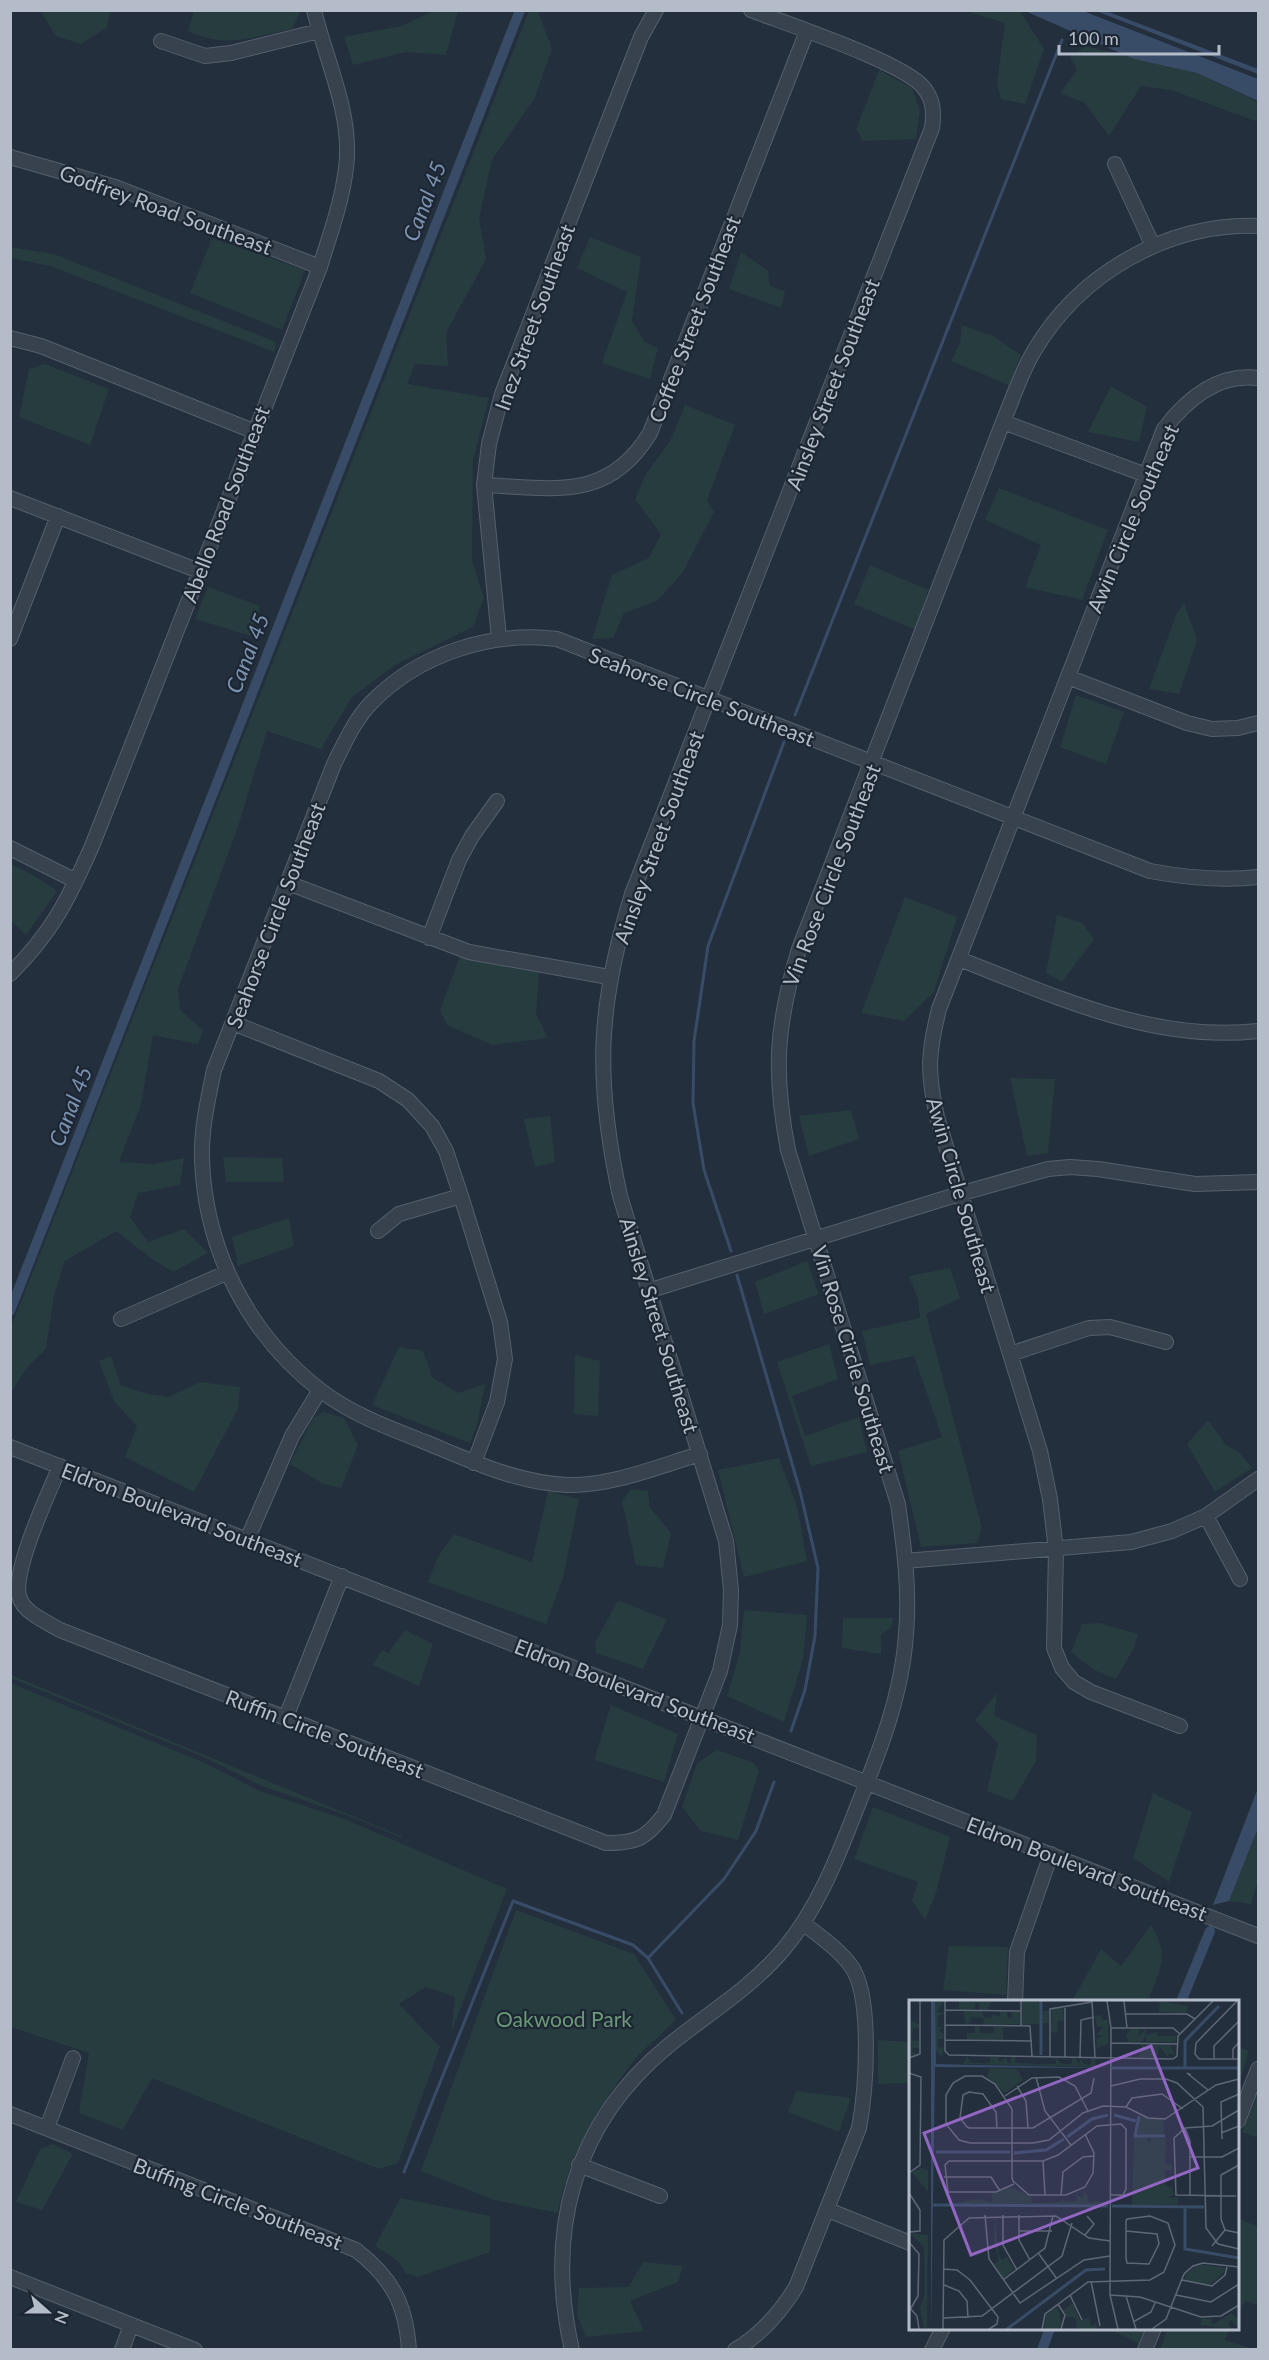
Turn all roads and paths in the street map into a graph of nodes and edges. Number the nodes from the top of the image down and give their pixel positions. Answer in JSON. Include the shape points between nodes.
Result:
{"nodes":[{"id":1,"x":314,"y":10,"type":"edge"},
{"id":2,"x":656,"y":10,"type":"edge"},
{"id":3,"x":752,"y":10,"type":"edge"},
{"id":4,"x":319,"y":31,"type":"junction"},
{"id":5,"x":807,"y":32,"type":"junction"},
{"id":6,"x":161,"y":40,"type":"dead end"},
{"id":7,"x":10,"y":157,"type":"edge"},
{"id":8,"x":1115,"y":164,"type":"dead end"},
{"id":9,"x":1258,"y":226,"type":"edge"},
{"id":10,"x":1153,"y":246,"type":"junction"},
{"id":11,"x":320,"y":267,"type":"junction"},
{"id":12,"x":10,"y":338,"type":"edge"},
{"id":13,"x":1258,"y":378,"type":"edge"},
{"id":14,"x":1003,"y":422,"type":"junction"},
{"id":15,"x":253,"y":431,"type":"junction"},
{"id":16,"x":1146,"y":476,"type":"junction"},
{"id":17,"x":484,"y":485,"type":"junction"},
{"id":18,"x":10,"y":498,"type":"edge"},
{"id":19,"x":58,"y":516,"type":"junction"},
{"id":20,"x":199,"y":571,"type":"junction"},
{"id":21,"x":499,"y":638,"type":"junction"},
{"id":22,"x":10,"y":639,"type":"edge"},
{"id":23,"x":1068,"y":677,"type":"junction"},
{"id":24,"x":709,"y":699,"type":"junction"},
{"id":25,"x":1258,"y":723,"type":"edge"},
{"id":26,"x":873,"y":763,"type":"junction"},
{"id":27,"x":497,"y":801,"type":"dead end"},
{"id":28,"x":1014,"y":818,"type":"junction"},
{"id":29,"x":10,"y":849,"type":"edge"},
{"id":30,"x":1258,"y":877,"type":"edge"},
{"id":31,"x":76,"y":881,"type":"junction"},
{"id":32,"x":288,"y":883,"type":"junction"},
{"id":33,"x":429,"y":938,"type":"junction"},
{"id":34,"x":959,"y":959,"type":"junction"},
{"id":35,"x":10,"y":974,"type":"edge"},
{"id":36,"x":609,"y":977,"type":"junction"},
{"id":37,"x":233,"y":1023,"type":"junction"},
{"id":38,"x":1258,"y":1031,"type":"edge"},
{"id":39,"x":1258,"y":1182,"type":"edge"},
{"id":40,"x":959,"y":1194,"type":"junction"},
{"id":41,"x":461,"y":1196,"type":"junction"},
{"id":42,"x":378,"y":1231,"type":"dead end"},
{"id":43,"x":818,"y":1240,"type":"junction"},
{"id":44,"x":226,"y":1273,"type":"junction"},
{"id":45,"x":648,"y":1291,"type":"junction"},
{"id":46,"x":121,"y":1319,"type":"dead end"},
{"id":47,"x":1166,"y":1342,"type":"dead end"},
{"id":48,"x":1010,"y":1354,"type":"junction"},
{"id":49,"x":320,"y":1390,"type":"junction"},
{"id":50,"x":10,"y":1447,"type":"edge"},
{"id":51,"x":700,"y":1454,"type":"junction"},
{"id":52,"x":474,"y":1462,"type":"junction"},
{"id":53,"x":60,"y":1466,"type":"junction"},
{"id":54,"x":1258,"y":1479,"type":"edge"},
{"id":55,"x":1206,"y":1516,"type":"junction"},
{"id":56,"x":247,"y":1540,"type":"junction"},
{"id":57,"x":1056,"y":1550,"type":"junction"},
{"id":58,"x":905,"y":1561,"type":"junction"},
{"id":59,"x":342,"y":1576,"type":"junction"},
{"id":60,"x":1239,"y":1579,"type":"dead end"},
{"id":61,"x":702,"y":1716,"type":"junction"},
{"id":62,"x":286,"y":1717,"type":"junction"},
{"id":63,"x":1180,"y":1726,"type":"dead end"},
{"id":64,"x":867,"y":1782,"type":"junction"},
{"id":65,"x":1051,"y":1854,"type":"junction"},
{"id":66,"x":803,"y":1923,"type":"junction"},
{"id":67,"x":1258,"y":1936,"type":"edge"},
{"id":68,"x":1015,"y":2000,"type":"edge"},
{"id":69,"x":73,"y":2058,"type":"dead end"},
{"id":70,"x":1258,"y":2069,"type":"edge"},
{"id":71,"x":10,"y":2114,"type":"edge"},
{"id":72,"x":1239,"y":2118,"type":"edge"},
{"id":73,"x":47,"y":2128,"type":"junction"},
{"id":74,"x":579,"y":2165,"type":"junction"},
{"id":75,"x":660,"y":2196,"type":"dead end"},
{"id":76,"x":828,"y":2210,"type":"junction"},
{"id":77,"x":909,"y":2243,"type":"edge"},
{"id":78,"x":10,"y":2277,"type":"edge"},
{"id":79,"x":131,"y":2325,"type":"junction"},
{"id":80,"x":942,"y":2330,"type":"edge"},
{"id":81,"x":1153,"y":2330,"type":"edge"},
{"id":82,"x":122,"y":2349,"type":"edge"},
{"id":83,"x":195,"y":2349,"type":"edge"},
{"id":84,"x":409,"y":2349,"type":"edge"},
{"id":85,"x":572,"y":2349,"type":"edge"},
{"id":86,"x":735,"y":2349,"type":"edge"},
{"id":87,"x":932,"y":2349,"type":"edge"},
{"id":88,"x":1145,"y":2349,"type":"edge"}],
"edges":[{"from":1,"to":4,"type":"street","name":"Abello Road Southeast"},
{"from":2,"to":17,"type":"street","name":"Inez Street Southeast","via":[[641,37],[502,394],[489,444]]},
{"from":3,"to":5,"type":"street"},
{"from":4,"to":6,"type":"street","via":[[205,56]]},
{"from":4,"to":11,"type":"street","name":"Abello Road Southeast","via":[[344,115],[347,166]]},
{"from":5,"to":17,"type":"street","name":"Coffee Street Southeast","via":[[654,422],[637,453],[617,471],[592,483],[563,488]]},
{"from":5,"to":24,"type":"street","name":"Ainsley Street Southeast","via":[[903,70],[925,88],[934,111],[932,128]]},
{"from":7,"to":11,"type":"street","name":"Godfrey Road Southeast","via":[[116,187]]},
{"from":8,"to":10,"type":"street"},
{"from":9,"to":10,"type":"street","name":"Vin Rose Circle Southeast","via":[[1225,227]]},
{"from":10,"to":14,"type":"street","name":"Vin Rose Circle Southeast","via":[[1115,266],[1082,291],[1052,324],[1033,352]]},
{"from":11,"to":15,"type":"street","name":"Abello Road Southeast"},
{"from":12,"to":15,"type":"street","via":[[41,346]]},
{"from":13,"to":16,"type":"street","name":"Awin Circle Southeast","via":[[1224,380],[1198,393],[1164,429]]},
{"from":14,"to":16,"type":"street"},
{"from":14,"to":26,"type":"street","name":"Vin Rose Circle Southeast"},
{"from":15,"to":20,"type":"street","name":"Abello Road Southeast"},
{"from":16,"to":23,"type":"street","name":"Awin Circle Southeast"},
{"from":17,"to":21,"type":"street","name":"Inez Street Southeast"},
{"from":18,"to":19,"type":"street"},
{"from":19,"to":20,"type":"street"},
{"from":19,"to":22,"type":"street"},
{"from":20,"to":31,"type":"street","name":"Abello Road Southeast"},
{"from":21,"to":24,"type":"street","name":"Seahorse Circle Southeast","via":[[557,639]]},
{"from":21,"to":32,"type":"street","name":"Seahorse Circle Southeast","via":[[449,652],[416,668],[372,702],[342,748]]},
{"from":23,"to":25,"type":"street","via":[[1187,723],[1212,729]]},
{"from":23,"to":28,"type":"street","name":"Awin Circle Southeast"},
{"from":24,"to":26,"type":"street","name":"Seahorse Circle Southeast"},
{"from":24,"to":36,"type":"street","name":"Ainsley Street Southeast","via":[[632,894]]},
{"from":26,"to":28,"type":"street","name":"Seahorse Circle Southeast"},
{"from":26,"to":43,"type":"street","name":"Vin Rose Circle Southeast","via":[[799,949],[784,1000],[778,1052],[779,1106],[788,1150]]},
{"from":27,"to":33,"type":"street","via":[[459,860]]},
{"from":28,"to":30,"type":"street","via":[[1150,871],[1216,880]]},
{"from":28,"to":34,"type":"street","name":"Awin Circle Southeast"},
{"from":29,"to":31,"type":"street"},
{"from":31,"to":35,"type":"street","name":"Abello Road Southeast","via":[[62,911]]},
{"from":32,"to":33,"type":"street"},
{"from":32,"to":37,"type":"street","name":"Seahorse Circle Southeast"},
{"from":33,"to":36,"type":"street","via":[[469,952]]},
{"from":34,"to":38,"type":"street","via":[[1096,1012],[1137,1023],[1203,1032]]},
{"from":34,"to":40,"type":"street","name":"Awin Circle Southeast","via":[[939,1009],[928,1077]]},
{"from":36,"to":45,"type":"street","name":"Ainsley Street Southeast","via":[[601,1074],[608,1140]]},
{"from":37,"to":41,"type":"street","via":[[379,1081],[408,1100],[432,1126],[446,1151]]},
{"from":37,"to":44,"type":"street","name":"Seahorse Circle Southeast","via":[[214,1070],[204,1117],[202,1158],[205,1196]]},
{"from":39,"to":40,"type":"street","via":[[1195,1184],[1070,1167],[1048,1169]]},
{"from":40,"to":43,"type":"street"},
{"from":40,"to":48,"type":"street","name":"Awin Circle Southeast"},
{"from":41,"to":42,"type":"street","via":[[399,1214]]},
{"from":41,"to":52,"type":"street","via":[[500,1322],[505,1359],[497,1402]]},
{"from":43,"to":45,"type":"street"},
{"from":43,"to":58,"type":"street","name":"Vin Rose Circle Southeast","via":[[898,1504]]},
{"from":44,"to":46,"type":"street"},
{"from":44,"to":49,"type":"street","name":"Seahorse Circle Southeast","via":[[264,1334]]},
{"from":45,"to":51,"type":"street","name":"Ainsley Street Southeast"},
{"from":47,"to":48,"type":"street","via":[[1110,1327],[1089,1328]]},
{"from":48,"to":57,"type":"street","name":"Awin Circle Southeast","via":[[1040,1451]]},
{"from":49,"to":52,"type":"street","name":"Seahorse Circle Southeast","via":[[359,1414]]},
{"from":49,"to":56,"type":"street","via":[[286,1446]]},
{"from":50,"to":53,"type":"street","name":"Eldron Boulevard Southeast"},
{"from":51,"to":52,"type":"street","name":"Seahorse Circle Southeast","via":[[616,1478],[570,1485],[534,1481]]},
{"from":51,"to":61,"type":"street","name":"Ainsley Street Southeast","via":[[726,1542],[731,1590],[730,1625],[720,1671]]},
{"from":53,"to":56,"type":"street","name":"Eldron Boulevard Southeast"},
{"from":53,"to":62,"type":"street","name":"Ruffin Circle Southeast","via":[[21,1565],[17,1585],[20,1600],[36,1616],[60,1630]]},
{"from":54,"to":55,"type":"street"},
{"from":55,"to":57,"type":"street","via":[[1172,1531],[1131,1542]]},
{"from":55,"to":60,"type":"street"},
{"from":56,"to":59,"type":"street","name":"Eldron Boulevard Southeast"},
{"from":57,"to":58,"type":"street"},
{"from":57,"to":63,"type":"street","name":"Awin Circle Southeast","via":[[1054,1648],[1062,1668],[1074,1682],[1091,1692]]},
{"from":58,"to":64,"type":"street","name":"Vin Rose Circle Southeast","via":[[903,1656],[893,1710]]},
{"from":59,"to":61,"type":"street","name":"Eldron Boulevard Southeast"},
{"from":59,"to":62,"type":"street"},
{"from":61,"to":62,"type":"street","name":"Ruffin Circle Southeast","via":[[664,1815],[649,1833],[630,1843],[606,1843]]},
{"from":61,"to":64,"type":"street","name":"Eldron Boulevard Southeast"},
{"from":64,"to":65,"type":"street","name":"Eldron Boulevard Southeast"},
{"from":64,"to":66,"type":"street","name":"Vin Rose Circle Southeast","via":[[834,1866]]},
{"from":65,"to":67,"type":"street","name":"Eldron Boulevard Southeast"},
{"from":65,"to":68,"type":"street","via":[[1017,1952]]},
{"from":66,"to":74,"type":"street","name":"Vin Rose Circle Southeast","via":[[750,1985],[668,2046],[633,2079],[608,2111]]},
{"from":66,"to":76,"type":"street","via":[[852,1967],[861,1984],[865,2006],[859,2128]]},
{"from":69,"to":73,"type":"street"},
{"from":70,"to":72,"type":"street"},
{"from":71,"to":73,"type":"street","name":"Buffing Circle Southeast"},
{"from":73,"to":84,"type":"street","name":"Buffing Circle Southeast","via":[[357,2250],[392,2285],[402,2308]]},
{"from":74,"to":75,"type":"street"},
{"from":74,"to":85,"type":"street","name":"Vin Rose Circle Southeast","via":[[563,2233],[564,2318]]},
{"from":76,"to":77,"type":"street"},
{"from":76,"to":86,"type":"street","via":[[782,2311]]},
{"from":78,"to":79,"type":"street"},
{"from":79,"to":82,"type":"street"},
{"from":79,"to":83,"type":"street"},
{"from":80,"to":87,"type":"street"},
{"from":81,"to":88,"type":"street"}]}
